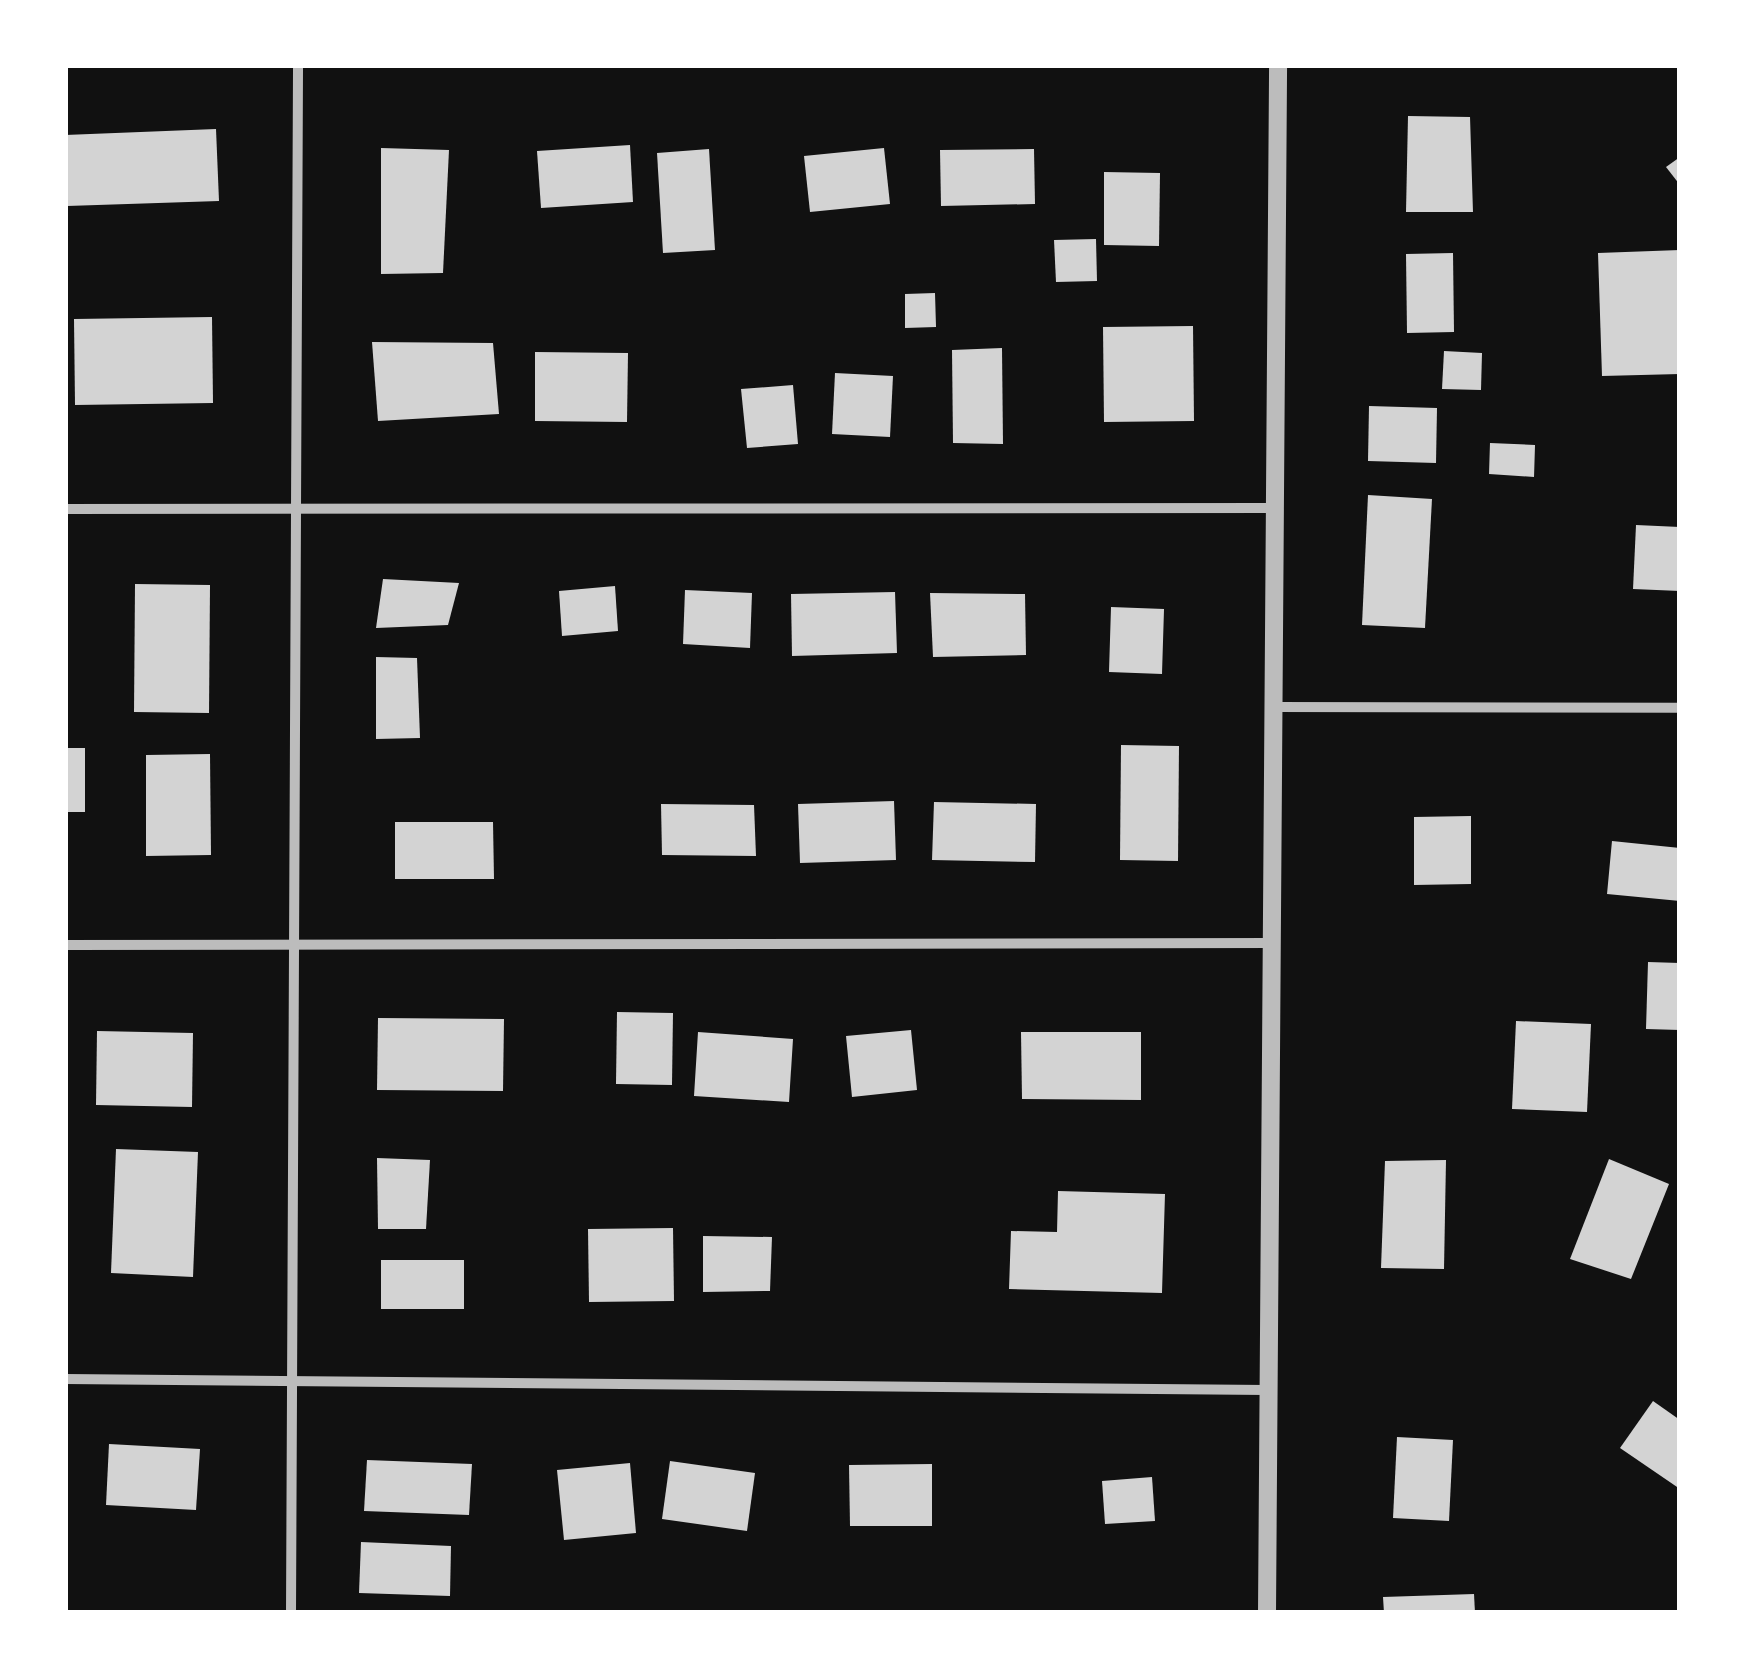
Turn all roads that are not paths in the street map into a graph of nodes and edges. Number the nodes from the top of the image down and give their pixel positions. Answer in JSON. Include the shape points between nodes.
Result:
{"nodes":[{"id":1,"x":298,"y":65,"type":"edge"},
{"id":2,"x":1278,"y":65,"type":"edge"},
{"id":3,"x":1276,"y":508,"type":"junction"},
{"id":4,"x":65,"y":509,"type":"edge"},
{"id":5,"x":296,"y":509,"type":"junction"},
{"id":6,"x":1274,"y":706,"type":"junction"},
{"id":7,"x":1680,"y":708,"type":"edge"},
{"id":8,"x":1272,"y":944,"type":"junction"},
{"id":9,"x":65,"y":945,"type":"edge"},
{"id":10,"x":295,"y":945,"type":"junction"},
{"id":11,"x":65,"y":1379,"type":"edge"},
{"id":12,"x":293,"y":1384,"type":"junction"},
{"id":13,"x":1267,"y":1390,"type":"junction"},
{"id":14,"x":291,"y":1613,"type":"edge"},
{"id":15,"x":1267,"y":1613,"type":"edge"}],
"edges":[{"from":1,"to":5,"type":"street"},
{"from":2,"to":3,"type":"street"},
{"from":3,"to":5,"type":"street"},
{"from":3,"to":6,"type":"street"},
{"from":4,"to":5,"type":"street"},
{"from":5,"to":10,"type":"street"},
{"from":6,"to":7,"type":"street"},
{"from":6,"to":8,"type":"street"},
{"from":8,"to":10,"type":"street"},
{"from":8,"to":13,"type":"street"},
{"from":9,"to":10,"type":"street"},
{"from":10,"to":12,"type":"street"},
{"from":11,"to":12,"type":"street"},
{"from":12,"to":13,"type":"street"},
{"from":12,"to":14,"type":"street"},
{"from":13,"to":15,"type":"street"}]}
